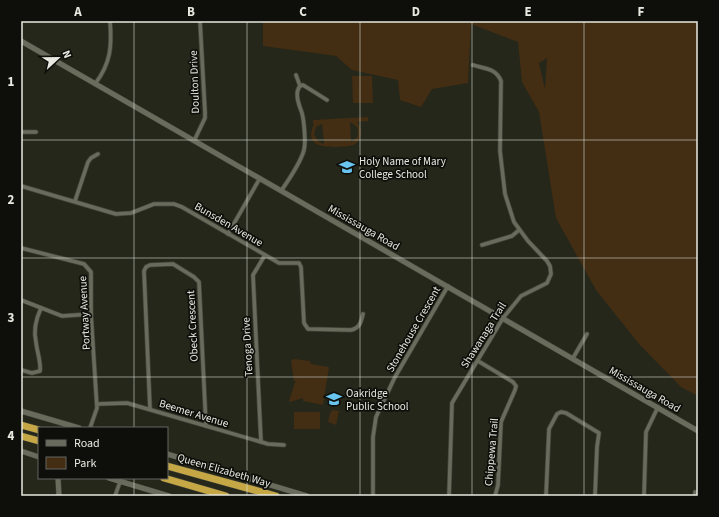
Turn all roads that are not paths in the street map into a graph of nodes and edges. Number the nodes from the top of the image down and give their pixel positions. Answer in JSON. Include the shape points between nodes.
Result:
{"nodes":[{"id":1,"x":110,"y":21,"type":"edge"},
{"id":2,"x":200,"y":21,"type":"edge"},
{"id":3,"x":21,"y":41,"type":"edge"},
{"id":4,"x":473,"y":65,"type":"dead end"},
{"id":5,"x":296,"y":75,"type":"dead end"},
{"id":6,"x":95,"y":84,"type":"junction"},
{"id":7,"x":300,"y":86,"type":"junction"},
{"id":8,"x":327,"y":100,"type":"dead end"},
{"id":9,"x":21,"y":132,"type":"edge"},
{"id":10,"x":36,"y":132,"type":"dead end"},
{"id":11,"x":194,"y":141,"type":"junction"},
{"id":12,"x":98,"y":154,"type":"dead end"},
{"id":13,"x":260,"y":178,"type":"junction"},
{"id":14,"x":21,"y":186,"type":"edge"},
{"id":15,"x":281,"y":191,"type":"junction"},
{"id":16,"x":75,"y":201,"type":"junction"},
{"id":17,"x":519,"y":230,"type":"junction"},
{"id":18,"x":228,"y":234,"type":"junction"},
{"id":19,"x":482,"y":245,"type":"dead end"},
{"id":20,"x":21,"y":248,"type":"edge"},
{"id":21,"x":265,"y":255,"type":"junction"},
{"id":22,"x":448,"y":286,"type":"junction"},
{"id":23,"x":21,"y":300,"type":"edge"},
{"id":24,"x":41,"y":308,"type":"junction"},
{"id":25,"x":92,"y":314,"type":"junction"},
{"id":26,"x":363,"y":314,"type":"dead end"},
{"id":27,"x":503,"y":318,"type":"junction"},
{"id":28,"x":587,"y":334,"type":"dead end"},
{"id":29,"x":573,"y":358,"type":"junction"},
{"id":30,"x":478,"y":361,"type":"junction"},
{"id":31,"x":21,"y":370,"type":"edge"},
{"id":32,"x":97,"y":404,"type":"junction"},
{"id":33,"x":658,"y":407,"type":"junction"},
{"id":34,"x":150,"y":409,"type":"junction"},
{"id":35,"x":21,"y":411,"type":"edge"},
{"id":36,"x":21,"y":425,"type":"edge"},
{"id":37,"x":206,"y":426,"type":"junction"},
{"id":38,"x":76,"y":427,"type":"edge"},
{"id":39,"x":90,"y":427,"type":"edge"},
{"id":40,"x":38,"y":430,"type":"edge"},
{"id":41,"x":698,"y":431,"type":"edge"},
{"id":42,"x":21,"y":436,"type":"edge"},
{"id":43,"x":38,"y":441,"type":"edge"},
{"id":44,"x":261,"y":442,"type":"junction"},
{"id":45,"x":284,"y":444,"type":"dead end"},
{"id":46,"x":21,"y":451,"type":"edge"},
{"id":47,"x":168,"y":454,"type":"edge"},
{"id":48,"x":38,"y":457,"type":"edge"},
{"id":49,"x":168,"y":466,"type":"edge"},
{"id":50,"x":58,"y":479,"type":"edge"},
{"id":51,"x":112,"y":479,"type":"edge"},
{"id":52,"x":167,"y":479,"type":"edge"},
{"id":53,"x":120,"y":482,"type":"junction"},
{"id":54,"x":59,"y":496,"type":"edge"},
{"id":55,"x":115,"y":496,"type":"edge"},
{"id":56,"x":170,"y":496,"type":"edge"},
{"id":57,"x":226,"y":496,"type":"edge"},
{"id":58,"x":276,"y":496,"type":"edge"},
{"id":59,"x":307,"y":496,"type":"edge"},
{"id":60,"x":373,"y":496,"type":"edge"},
{"id":61,"x":449,"y":496,"type":"edge"},
{"id":62,"x":495,"y":496,"type":"edge"},
{"id":63,"x":546,"y":496,"type":"edge"},
{"id":64,"x":595,"y":496,"type":"edge"},
{"id":65,"x":644,"y":496,"type":"edge"}],
"edges":[{"from":1,"to":6,"type":"street","via":[[112,44],[108,63]]},
{"from":2,"to":11,"type":"street","name":"Doulton Drive","via":[[205,118]]},
{"from":3,"to":6,"type":"main road","name":"Mississauga Road"},
{"from":4,"to":17,"type":"street","name":"Shawanaga Trail","via":[[494,71],[501,82],[502,168],[508,204]]},
{"from":5,"to":7,"type":"street"},
{"from":6,"to":11,"type":"main road","name":"Mississauga Road"},
{"from":7,"to":8,"type":"street","via":[[307,87]]},
{"from":7,"to":15,"type":"street","via":[[298,106],[302,112],[304,151]]},
{"from":9,"to":10,"type":"street"},
{"from":11,"to":13,"type":"main road","name":"Mississauga Road"},
{"from":12,"to":16,"type":"street","via":[[88,162]]},
{"from":13,"to":15,"type":"main road","name":"Mississauga Road"},
{"from":13,"to":18,"type":"street"},
{"from":14,"to":16,"type":"street","name":"Bunsden Avenue"},
{"from":15,"to":22,"type":"main road","name":"Mississauga Road"},
{"from":16,"to":18,"type":"street","name":"Bunsden Avenue","via":[[116,214],[132,213],[154,204],[174,204]]},
{"from":17,"to":19,"type":"street","via":[[512,236]]},
{"from":17,"to":27,"type":"street","name":"Shawanaga Trail","via":[[547,261],[551,274],[547,283],[521,296]]},
{"from":18,"to":21,"type":"street","name":"Bunsden Avenue"},
{"from":20,"to":25,"type":"street","name":"Portway Avenue","via":[[88,267],[92,272]]},
{"from":21,"to":26,"type":"street","name":"Bunsden Avenue","via":[[279,263],[299,263],[304,323],[308,329],[355,329],[361,324]]},
{"from":21,"to":44,"type":"street","name":"Tenoga Drive","via":[[252,275]]},
{"from":22,"to":27,"type":"main road","name":"Mississauga Road"},
{"from":22,"to":60,"type":"street","name":"Stonehouse Crescent","via":[[395,377],[376,417],[373,437]]},
{"from":23,"to":24,"type":"street"},
{"from":24,"to":25,"type":"street","via":[[62,316]]},
{"from":24,"to":31,"type":"street","via":[[36,318],[35,333],[40,371],[32,374]]},
{"from":25,"to":32,"type":"street","name":"Portway Avenue"},
{"from":27,"to":29,"type":"main road","name":"Mississauga Road"},
{"from":27,"to":30,"type":"street","name":"Shawanaga Trail"},
{"from":28,"to":29,"type":"street"},
{"from":29,"to":33,"type":"main road","name":"Mississauga Road"},
{"from":30,"to":61,"type":"street","name":"Shawanaga Trail","via":[[452,403]]},
{"from":30,"to":62,"type":"street","name":"Chippewa Trail","via":[[516,386],[500,422],[498,485]]},
{"from":32,"to":34,"type":"street","name":"Beemer Avenue","via":[[127,403]]},
{"from":32,"to":39,"type":"street","name":"Portway Avenue"},
{"from":33,"to":41,"type":"main road","name":"Mississauga Road"},
{"from":33,"to":65,"type":"street","via":[[646,432]]},
{"from":34,"to":37,"type":"street","name":"Beemer Avenue"},
{"from":34,"to":37,"type":"street","name":"Obeck Crescent","via":[[144,272],[150,265],[173,264],[194,276],[199,282]]},
{"from":35,"to":38,"type":"main road"},
{"from":36,"to":40,"type":"highway"},
{"from":37,"to":44,"type":"street","name":"Beemer Avenue"},
{"from":42,"to":43,"type":"highway"},
{"from":44,"to":45,"type":"street","name":"Beemer Avenue"},
{"from":46,"to":48,"type":"main road"},
{"from":47,"to":59,"type":"main road"},
{"from":49,"to":58,"type":"highway","name":"Queen Elizabeth Way"},
{"from":50,"to":54,"type":"main road"},
{"from":51,"to":53,"type":"main road"},
{"from":52,"to":57,"type":"highway"},
{"from":53,"to":55,"type":"street"},
{"from":53,"to":56,"type":"main road"},
{"from":63,"to":64,"type":"street","via":[[549,429],[556,414],[561,412],[599,433]]}]}
